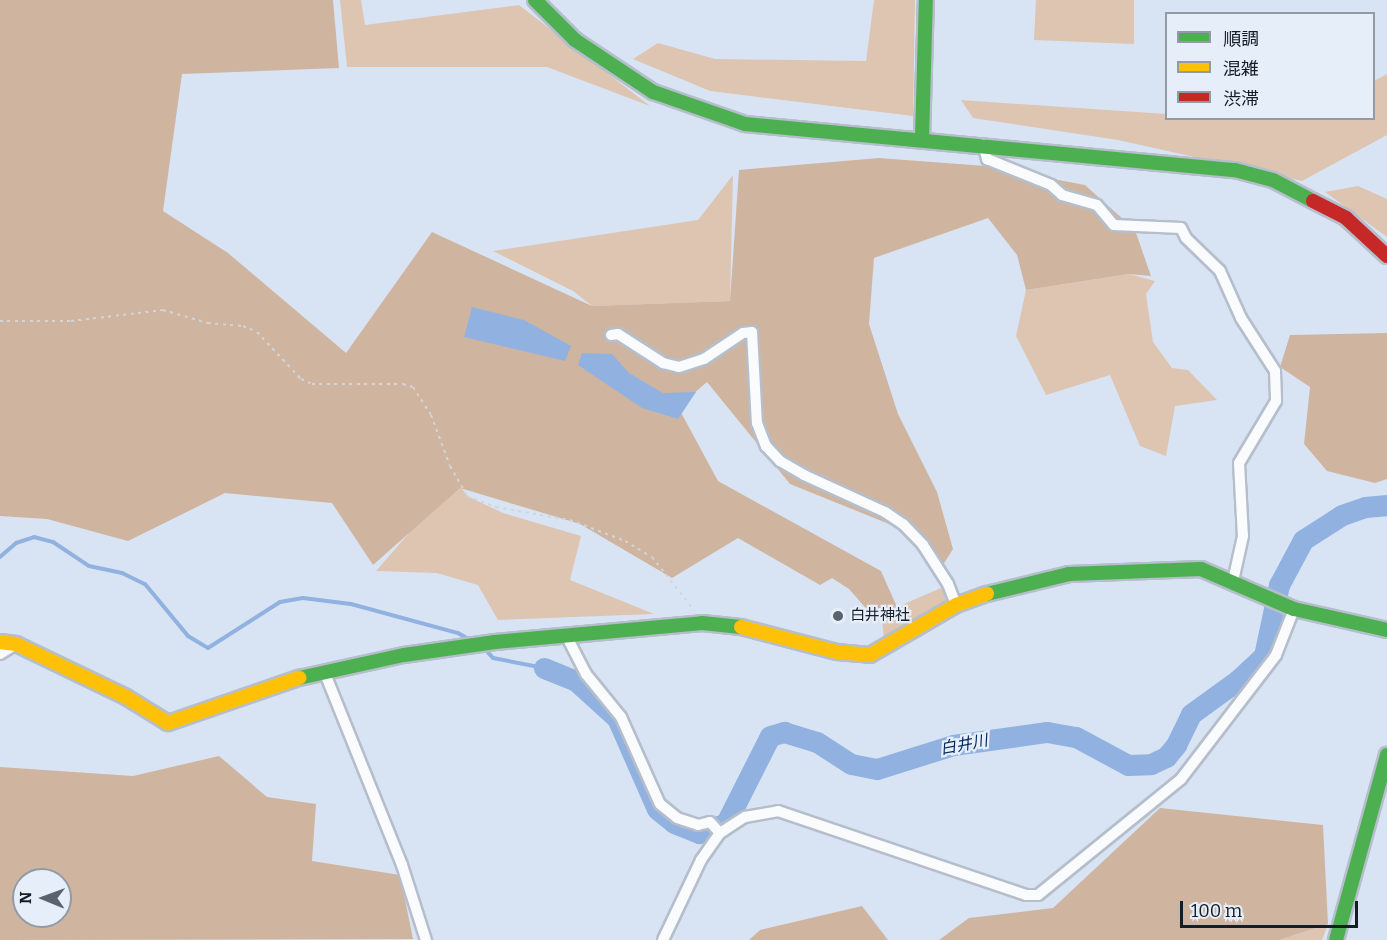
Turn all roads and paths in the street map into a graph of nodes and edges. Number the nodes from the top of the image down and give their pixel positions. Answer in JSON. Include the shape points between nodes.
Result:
{"nodes":[{"id":1,"x":535,"y":0,"type":"edge"},
{"id":2,"x":926,"y":0,"type":"edge"},
{"id":3,"x":922,"y":139,"type":"junction"},
{"id":4,"x":983,"y":144,"type":"junction"},
{"id":5,"x":1387,"y":256,"type":"edge"},
{"id":6,"x":0,"y":321,"type":"edge"},
{"id":7,"x":611,"y":335,"type":"dead end"},
{"id":8,"x":1233,"y":581,"type":"junction"},
{"id":9,"x":956,"y":605,"type":"junction"},
{"id":10,"x":1294,"y":609,"type":"junction"},
{"id":11,"x":702,"y":623,"type":"junction"},
{"id":12,"x":1387,"y":630,"type":"edge"},
{"id":13,"x":567,"y":637,"type":"junction"},
{"id":14,"x":0,"y":642,"type":"edge"},
{"id":15,"x":16,"y":644,"type":"junction"},
{"id":16,"x":0,"y":654,"type":"edge"},
{"id":17,"x":324,"y":671,"type":"junction"},
{"id":18,"x":1387,"y":755,"type":"edge"},
{"id":19,"x":720,"y":833,"type":"junction"},
{"id":20,"x":426,"y":940,"type":"edge"},
{"id":21,"x":663,"y":940,"type":"edge"},
{"id":22,"x":1336,"y":940,"type":"edge"}],
"edges":[{"from":1,"to":3,"type":"street","via":[[610,67],[653,92],[691,106],[745,124]]},
{"from":2,"to":3,"type":"street"},
{"from":3,"to":4,"type":"street"},
{"from":4,"to":5,"type":"street","via":[[1235,170],[1273,180],[1346,218]]},
{"from":4,"to":8,"type":"street","via":[[987,159],[1051,185],[1062,195],[1096,205],[1114,225],[1181,228],[1186,238],[1220,271],[1241,318],[1275,371],[1276,401],[1239,464],[1243,536]]},
{"from":6,"to":11,"type":"path","via":[[71,321],[163,310],[257,332],[300,379],[312,384],[413,387],[426,405],[450,466],[467,496],[496,507],[570,520],[625,541],[652,557],[675,582]]},
{"from":7,"to":9,"type":"street","via":[[618,334],[663,363],[680,367],[704,359],[743,333],[752,332],[757,423],[766,446],[804,475],[903,524],[922,544],[948,584]]},
{"from":8,"to":9,"type":"street","via":[[1201,569],[1069,574],[1010,586]]},
{"from":8,"to":10,"type":"street"},
{"from":9,"to":11,"type":"street","via":[[870,655],[837,652],[733,625]]},
{"from":10,"to":12,"type":"street"},
{"from":10,"to":19,"type":"street","via":[[1276,655],[1181,779],[1038,895],[1026,895],[778,811],[745,817]]},
{"from":11,"to":13,"type":"street"},
{"from":13,"to":17,"type":"street","via":[[404,655]]},
{"from":13,"to":19,"type":"street","via":[[586,674],[621,717],[660,804],[676,818],[698,825],[710,822]]},
{"from":14,"to":15,"type":"street"},
{"from":15,"to":16,"type":"street"},
{"from":15,"to":17,"type":"street","via":[[126,697],[168,723]]},
{"from":17,"to":20,"type":"street","via":[[402,864]]},
{"from":18,"to":22,"type":"street"},
{"from":19,"to":21,"type":"street","via":[[701,860]]}]}
